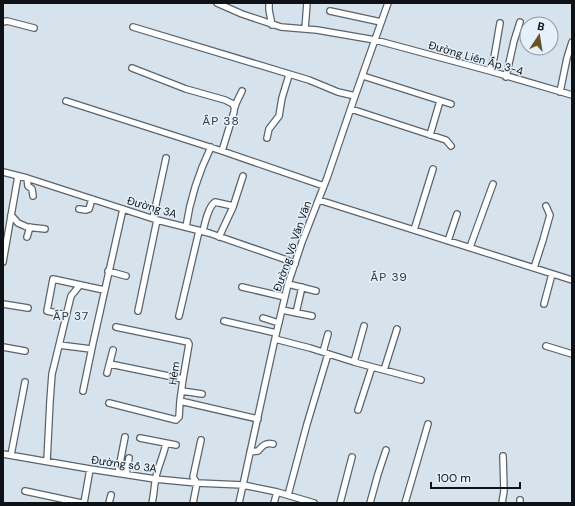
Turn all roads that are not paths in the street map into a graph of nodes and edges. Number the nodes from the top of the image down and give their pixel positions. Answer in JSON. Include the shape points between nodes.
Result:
{"nodes":[{"id":1,"x":217,"y":3,"type":"edge"},
{"id":2,"x":269,"y":3,"type":"edge"},
{"id":3,"x":306,"y":3,"type":"edge"},
{"id":4,"x":388,"y":3,"type":"edge"},
{"id":5,"x":330,"y":10,"type":"dead end"},
{"id":6,"x":3,"y":22,"type":"edge"},
{"id":7,"x":381,"y":22,"type":"junction"},
{"id":8,"x":500,"y":23,"type":"dead end"},
{"id":9,"x":272,"y":24,"type":"junction"},
{"id":10,"x":519,"y":25,"type":"edge"},
{"id":11,"x":133,"y":27,"type":"dead end"},
{"id":12,"x":34,"y":28,"type":"dead end"},
{"id":13,"x":305,"y":29,"type":"junction"},
{"id":14,"x":375,"y":40,"type":"junction"},
{"id":15,"x":572,"y":42,"type":"edge"},
{"id":16,"x":132,"y":68,"type":"dead end"},
{"id":17,"x":490,"y":71,"type":"junction"},
{"id":18,"x":289,"y":75,"type":"junction"},
{"id":19,"x":362,"y":76,"type":"junction"},
{"id":20,"x":506,"y":77,"type":"junction"},
{"id":21,"x":242,"y":91,"type":"dead end"},
{"id":22,"x":560,"y":92,"type":"junction"},
{"id":23,"x":572,"y":95,"type":"edge"},
{"id":24,"x":355,"y":96,"type":"junction"},
{"id":25,"x":66,"y":101,"type":"dead end"},
{"id":26,"x":440,"y":101,"type":"junction"},
{"id":27,"x":451,"y":104,"type":"dead end"},
{"id":28,"x":234,"y":107,"type":"junction"},
{"id":29,"x":351,"y":110,"type":"junction"},
{"id":30,"x":430,"y":135,"type":"junction"},
{"id":31,"x":267,"y":138,"type":"dead end"},
{"id":32,"x":451,"y":146,"type":"dead end"},
{"id":33,"x":210,"y":147,"type":"junction"},
{"id":34,"x":222,"y":151,"type":"junction"},
{"id":35,"x":166,"y":158,"type":"dead end"},
{"id":36,"x":433,"y":169,"type":"dead end"},
{"id":37,"x":3,"y":172,"type":"edge"},
{"id":38,"x":18,"y":176,"type":"junction"},
{"id":39,"x":243,"y":176,"type":"dead end"},
{"id":40,"x":27,"y":178,"type":"junction"},
{"id":41,"x":493,"y":184,"type":"dead end"},
{"id":42,"x":324,"y":186,"type":"junction"},
{"id":43,"x":33,"y":196,"type":"dead end"},
{"id":44,"x":92,"y":199,"type":"junction"},
{"id":45,"x":319,"y":200,"type":"junction"},
{"id":46,"x":233,"y":206,"type":"junction"},
{"id":47,"x":546,"y":206,"type":"dead end"},
{"id":48,"x":79,"y":209,"type":"dead end"},
{"id":49,"x":123,"y":209,"type":"junction"},
{"id":50,"x":456,"y":214,"type":"dead end"},
{"id":51,"x":11,"y":215,"type":"junction"},
{"id":52,"x":155,"y":219,"type":"junction"},
{"id":53,"x":186,"y":227,"type":"junction"},
{"id":54,"x":30,"y":228,"type":"junction"},
{"id":55,"x":45,"y":229,"type":"dead end"},
{"id":56,"x":414,"y":230,"type":"junction"},
{"id":57,"x":201,"y":231,"type":"junction"},
{"id":58,"x":27,"y":237,"type":"dead end"},
{"id":59,"x":219,"y":237,"type":"junction"},
{"id":60,"x":448,"y":241,"type":"junction"},
{"id":61,"x":470,"y":247,"type":"junction"},
{"id":62,"x":4,"y":254,"type":"edge"},
{"id":63,"x":3,"y":262,"type":"edge"},
{"id":64,"x":295,"y":264,"type":"junction"},
{"id":65,"x":534,"y":268,"type":"junction"},
{"id":66,"x":108,"y":271,"type":"junction"},
{"id":67,"x":552,"y":274,"type":"junction"},
{"id":68,"x":126,"y":276,"type":"dead end"},
{"id":69,"x":572,"y":280,"type":"edge"},
{"id":70,"x":288,"y":284,"type":"junction"},
{"id":71,"x":80,"y":285,"type":"junction"},
{"id":72,"x":242,"y":287,"type":"dead end"},
{"id":73,"x":302,"y":287,"type":"junction"},
{"id":74,"x":104,"y":290,"type":"junction"},
{"id":75,"x":316,"y":291,"type":"dead end"},
{"id":76,"x":285,"y":297,"type":"junction"},
{"id":77,"x":3,"y":304,"type":"edge"},
{"id":78,"x":544,"y":304,"type":"dead end"},
{"id":79,"x":28,"y":308,"type":"dead end"},
{"id":80,"x":282,"y":310,"type":"junction"},
{"id":81,"x":138,"y":311,"type":"dead end"},
{"id":82,"x":296,"y":313,"type":"junction"},
{"id":83,"x":66,"y":315,"type":"junction"},
{"id":84,"x":179,"y":316,"type":"dead end"},
{"id":85,"x":312,"y":316,"type":"dead end"},
{"id":86,"x":262,"y":318,"type":"dead end"},
{"id":87,"x":224,"y":321,"type":"dead end"},
{"id":88,"x":279,"y":323,"type":"junction"},
{"id":89,"x":364,"y":326,"type":"dead end"},
{"id":90,"x":116,"y":327,"type":"dead end"},
{"id":91,"x":397,"y":329,"type":"dead end"},
{"id":92,"x":328,"y":334,"type":"dead end"},
{"id":93,"x":276,"y":336,"type":"junction"},
{"id":94,"x":59,"y":345,"type":"junction"},
{"id":95,"x":546,"y":346,"type":"dead end"},
{"id":96,"x":3,"y":347,"type":"edge"},
{"id":97,"x":91,"y":349,"type":"junction"},
{"id":98,"x":113,"y":350,"type":"dead end"},
{"id":99,"x":25,"y":351,"type":"dead end"},
{"id":100,"x":326,"y":353,"type":"junction"},
{"id":101,"x":572,"y":354,"type":"edge"},
{"id":102,"x":354,"y":362,"type":"junction"},
{"id":103,"x":110,"y":364,"type":"junction"},
{"id":104,"x":372,"y":367,"type":"junction"},
{"id":105,"x":384,"y":370,"type":"junction"},
{"id":106,"x":108,"y":373,"type":"dead end"},
{"id":107,"x":183,"y":380,"type":"junction"},
{"id":108,"x":421,"y":380,"type":"dead end"},
{"id":109,"x":25,"y":382,"type":"dead end"},
{"id":110,"x":182,"y":390,"type":"junction"},
{"id":111,"x":83,"y":391,"type":"dead end"},
{"id":112,"x":202,"y":394,"type":"dead end"},
{"id":113,"x":180,"y":401,"type":"junction"},
{"id":114,"x":109,"y":403,"type":"dead end"},
{"id":115,"x":358,"y":410,"type":"dead end"},
{"id":116,"x":258,"y":419,"type":"junction"},
{"id":117,"x":428,"y":424,"type":"dead end"},
{"id":118,"x":125,"y":437,"type":"dead end"},
{"id":119,"x":140,"y":438,"type":"dead end"},
{"id":120,"x":200,"y":440,"type":"dead end"},
{"id":121,"x":166,"y":443,"type":"junction"},
{"id":122,"x":273,"y":444,"type":"dead end"},
{"id":123,"x":176,"y":445,"type":"dead end"},
{"id":124,"x":386,"y":450,"type":"dead end"},
{"id":125,"x":250,"y":452,"type":"junction"},
{"id":126,"x":3,"y":454,"type":"edge"},
{"id":127,"x":11,"y":455,"type":"junction"},
{"id":128,"x":503,"y":456,"type":"dead end"},
{"id":129,"x":352,"y":457,"type":"dead end"},
{"id":130,"x":129,"y":458,"type":"dead end"},
{"id":131,"x":47,"y":461,"type":"junction"},
{"id":132,"x":90,"y":469,"type":"junction"},
{"id":133,"x":118,"y":473,"type":"junction"},
{"id":134,"x":126,"y":474,"type":"junction"},
{"id":135,"x":155,"y":479,"type":"junction"},
{"id":136,"x":197,"y":482,"type":"junction"},
{"id":137,"x":243,"y":485,"type":"junction"},
{"id":138,"x":25,"y":491,"type":"dead end"},
{"id":139,"x":277,"y":492,"type":"junction"},
{"id":140,"x":111,"y":495,"type":"dead end"},
{"id":141,"x":288,"y":495,"type":"junction"},
{"id":142,"x":81,"y":503,"type":"edge"},
{"id":143,"x":84,"y":503,"type":"edge"},
{"id":144,"x":109,"y":503,"type":"edge"},
{"id":145,"x":152,"y":503,"type":"edge"},
{"id":146,"x":193,"y":503,"type":"edge"},
{"id":147,"x":239,"y":503,"type":"edge"},
{"id":148,"x":274,"y":503,"type":"edge"},
{"id":149,"x":314,"y":503,"type":"edge"},
{"id":150,"x":340,"y":503,"type":"edge"},
{"id":151,"x":370,"y":503,"type":"edge"},
{"id":152,"x":405,"y":503,"type":"edge"},
{"id":153,"x":502,"y":503,"type":"edge"}],
"edges":[{"from":1,"to":9,"type":"street","name":"Đường Liên Ấp 3-4"},
{"from":2,"to":9,"type":"street"},
{"from":3,"to":13,"type":"street"},
{"from":4,"to":7,"type":"street","name":"Đường Võ Văn Vân"},
{"from":5,"to":7,"type":"street"},
{"from":6,"to":12,"type":"street"},
{"from":7,"to":14,"type":"street","name":"Đường Võ Văn Vân"},
{"from":8,"to":17,"type":"street"},
{"from":9,"to":13,"type":"street","name":"Đường Liên Ấp 3-4"},
{"from":10,"to":20,"type":"street"},
{"from":11,"to":18,"type":"street"},
{"from":13,"to":14,"type":"street","name":"Đường Liên Ấp 3-4"},
{"from":14,"to":17,"type":"street","name":"Đường Liên Ấp 3-4"},
{"from":14,"to":19,"type":"street","name":"Đường Võ Văn Vân"},
{"from":15,"to":22,"type":"street"},
{"from":16,"to":28,"type":"street","via":[[186,89],[225,100]]},
{"from":17,"to":20,"type":"street","name":"Đường Liên Ấp 3-4"},
{"from":18,"to":24,"type":"street"},
{"from":18,"to":31,"type":"street","via":[[279,116],[269,129]]},
{"from":19,"to":24,"type":"street","name":"Đường Võ Văn Vân"},
{"from":19,"to":26,"type":"street"},
{"from":20,"to":22,"type":"street","name":"Đường Liên Ấp 3-4"},
{"from":21,"to":28,"type":"street"},
{"from":22,"to":23,"type":"street","name":"Đường Liên Ấp 3-4"},
{"from":24,"to":29,"type":"street","name":"Đường Võ Văn Vân"},
{"from":25,"to":33,"type":"street"},
{"from":26,"to":27,"type":"street"},
{"from":26,"to":30,"type":"street"},
{"from":28,"to":34,"type":"street"},
{"from":29,"to":30,"type":"street"},
{"from":29,"to":42,"type":"street","name":"Đường Võ Văn Vân"},
{"from":30,"to":32,"type":"street","via":[[446,140]]},
{"from":33,"to":34,"type":"street"},
{"from":33,"to":53,"type":"street"},
{"from":34,"to":42,"type":"street"},
{"from":35,"to":52,"type":"street"},
{"from":36,"to":56,"type":"street"},
{"from":37,"to":38,"type":"street","name":"Đường 3A"},
{"from":38,"to":40,"type":"street","name":"Đường 3A"},
{"from":38,"to":51,"type":"street"},
{"from":39,"to":46,"type":"street"},
{"from":40,"to":43,"type":"street"},
{"from":40,"to":44,"type":"street","name":"Đường 3A"},
{"from":41,"to":61,"type":"street"},
{"from":42,"to":45,"type":"street","name":"Đường Võ Văn Vân"},
{"from":44,"to":48,"type":"street","via":[[89,209]]},
{"from":44,"to":49,"type":"street","name":"Đường 3A"},
{"from":45,"to":56,"type":"street"},
{"from":45,"to":64,"type":"street","name":"Đường Võ Văn Vân"},
{"from":46,"to":57,"type":"street","via":[[213,203]]},
{"from":46,"to":59,"type":"street"},
{"from":47,"to":65,"type":"street","via":[[550,215]]},
{"from":49,"to":52,"type":"street","name":"Đường 3A"},
{"from":49,"to":66,"type":"street"},
{"from":50,"to":60,"type":"street"},
{"from":51,"to":54,"type":"street","via":[[18,223]]},
{"from":51,"to":62,"type":"street"},
{"from":52,"to":53,"type":"street","name":"Đường 3A"},
{"from":52,"to":81,"type":"street"},
{"from":53,"to":57,"type":"street","name":"Đường 3A"},
{"from":54,"to":55,"type":"street"},
{"from":54,"to":58,"type":"street"},
{"from":56,"to":60,"type":"street"},
{"from":57,"to":59,"type":"street","name":"Đường 3A"},
{"from":57,"to":84,"type":"street"},
{"from":59,"to":64,"type":"street","name":"Đường 3A"},
{"from":60,"to":61,"type":"street"},
{"from":61,"to":65,"type":"street"},
{"from":62,"to":63,"type":"street"},
{"from":64,"to":70,"type":"street","name":"Đường Võ Văn Vân"},
{"from":65,"to":67,"type":"street"},
{"from":66,"to":68,"type":"street"},
{"from":66,"to":74,"type":"street"},
{"from":67,"to":69,"type":"street"},
{"from":67,"to":78,"type":"street"},
{"from":70,"to":73,"type":"street"},
{"from":70,"to":76,"type":"street","name":"Đường Võ Văn Vân"},
{"from":71,"to":74,"type":"street"},
{"from":71,"to":83,"type":"street","via":[[71,296]]},
{"from":71,"to":83,"type":"street","via":[[53,279],[47,311]]},
{"from":72,"to":76,"type":"street"},
{"from":73,"to":75,"type":"street"},
{"from":73,"to":82,"type":"street"},
{"from":74,"to":97,"type":"street"},
{"from":76,"to":80,"type":"street","name":"Đường Võ Văn Vân"},
{"from":77,"to":79,"type":"street"},
{"from":80,"to":82,"type":"street"},
{"from":80,"to":88,"type":"street","name":"Đường Võ Văn Vân"},
{"from":82,"to":85,"type":"street"},
{"from":83,"to":94,"type":"street"},
{"from":86,"to":88,"type":"street"},
{"from":87,"to":93,"type":"street"},
{"from":88,"to":93,"type":"street","name":"Đường Võ Văn Vân"},
{"from":89,"to":102,"type":"street"},
{"from":90,"to":107,"type":"street","name":"Hẻm","via":[[188,342]]},
{"from":91,"to":105,"type":"street"},
{"from":92,"to":100,"type":"street"},
{"from":93,"to":100,"type":"street"},
{"from":93,"to":116,"type":"street","name":"Đường Võ Văn Vân"},
{"from":94,"to":97,"type":"street"},
{"from":94,"to":131,"type":"street","via":[[52,374]]},
{"from":95,"to":101,"type":"street"},
{"from":96,"to":99,"type":"street"},
{"from":97,"to":111,"type":"street"},
{"from":98,"to":103,"type":"street"},
{"from":100,"to":102,"type":"street"},
{"from":100,"to":141,"type":"street"},
{"from":102,"to":104,"type":"street"},
{"from":103,"to":106,"type":"street"},
{"from":103,"to":107,"type":"street"},
{"from":104,"to":105,"type":"street"},
{"from":104,"to":115,"type":"street"},
{"from":105,"to":108,"type":"street"},
{"from":107,"to":110,"type":"street","name":"Hẻm"},
{"from":109,"to":127,"type":"street"},
{"from":110,"to":112,"type":"street"},
{"from":110,"to":113,"type":"street","name":"Hẻm"},
{"from":113,"to":114,"type":"street","via":[[179,416],[176,420]]},
{"from":113,"to":116,"type":"street","name":"Hẻm"},
{"from":116,"to":125,"type":"street","name":"Đường Võ Văn Vân"},
{"from":117,"to":152,"type":"street"},
{"from":118,"to":133,"type":"street"},
{"from":119,"to":121,"type":"street"},
{"from":120,"to":136,"type":"street","via":[[193,477]]},
{"from":121,"to":123,"type":"street"},
{"from":121,"to":135,"type":"street"},
{"from":122,"to":125,"type":"street","via":[[264,445],[258,452]]},
{"from":124,"to":151,"type":"street"},
{"from":125,"to":137,"type":"street","name":"Đường Võ Văn Vân"},
{"from":126,"to":127,"type":"street","name":"Đường số 3A"},
{"from":127,"to":131,"type":"street","name":"Đường số 3A"},
{"from":128,"to":153,"type":"street"},
{"from":129,"to":150,"type":"street"},
{"from":130,"to":134,"type":"street"},
{"from":131,"to":132,"type":"street","name":"Đường số 3A"},
{"from":132,"to":133,"type":"street","name":"Đường số 3A"},
{"from":132,"to":143,"type":"street"},
{"from":133,"to":134,"type":"street","name":"Đường số 3A"},
{"from":134,"to":135,"type":"street","name":"Đường số 3A"},
{"from":135,"to":136,"type":"street","name":"Đường số 3A"},
{"from":135,"to":145,"type":"street"},
{"from":136,"to":137,"type":"street","name":"Đường số 3A"},
{"from":136,"to":146,"type":"street"},
{"from":137,"to":139,"type":"street","name":"Đường số 3A"},
{"from":137,"to":147,"type":"street","name":"Đường Võ Văn Vân"},
{"from":138,"to":142,"type":"street"},
{"from":139,"to":141,"type":"street","name":"Đường số 3A"},
{"from":139,"to":148,"type":"street"},
{"from":140,"to":144,"type":"street"},
{"from":141,"to":149,"type":"street","name":"Đường số 3A"}]}
